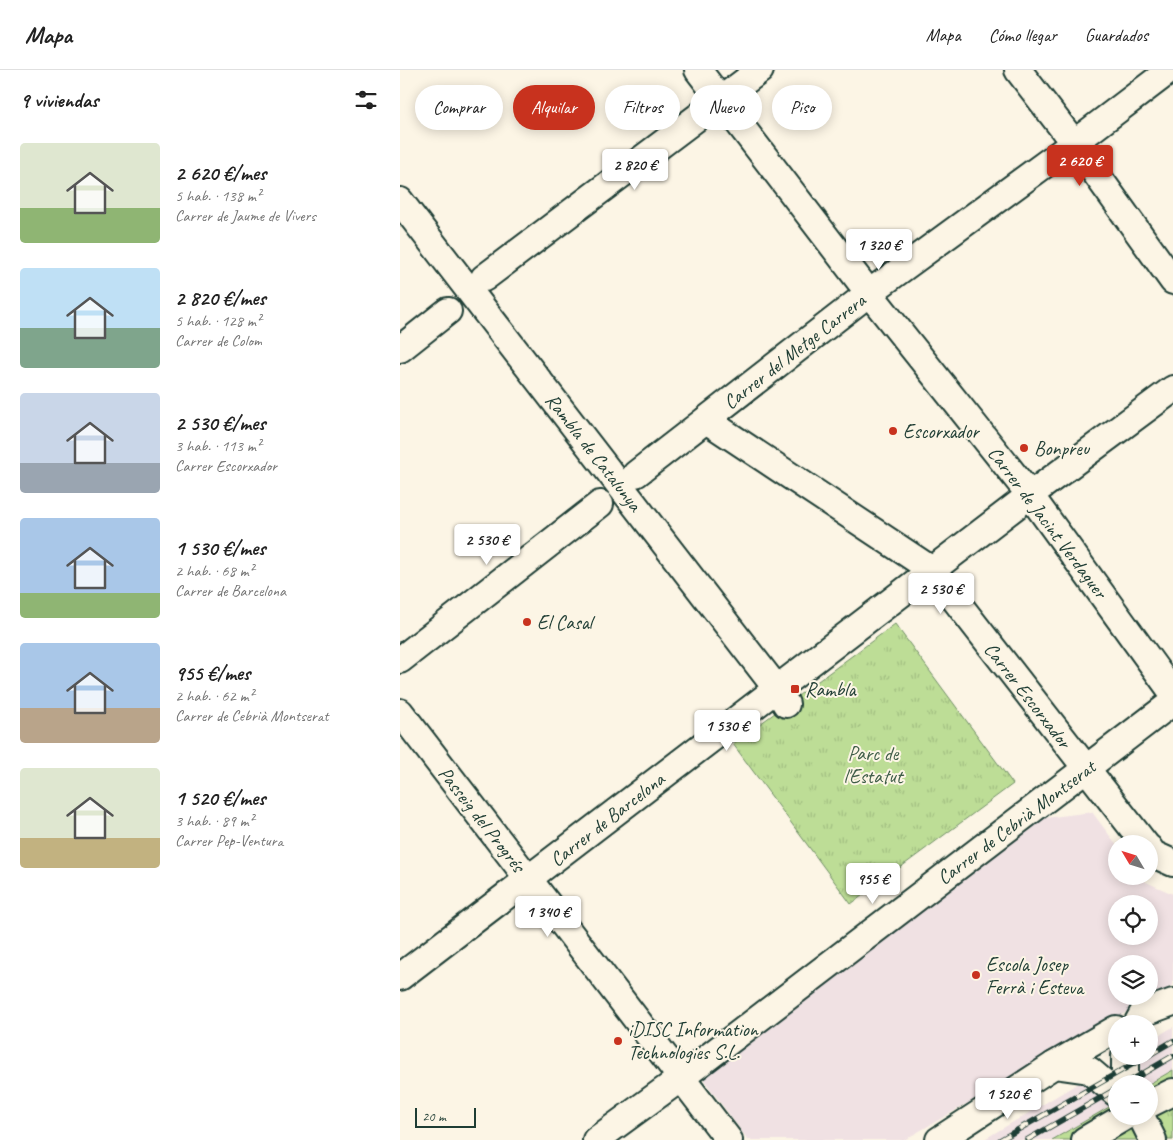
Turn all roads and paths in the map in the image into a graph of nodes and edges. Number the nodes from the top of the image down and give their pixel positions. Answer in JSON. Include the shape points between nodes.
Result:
{"nodes":[{"id":1,"x":698,"y":70,"type":"edge"},
{"id":2,"x":760,"y":70,"type":"edge"},
{"id":3,"x":1018,"y":70,"type":"edge"},
{"id":4,"x":1170,"y":70,"type":"edge"},
{"id":5,"x":709,"y":85,"type":"edge"},
{"id":6,"x":740,"y":85,"type":"edge"},
{"id":7,"x":690,"y":123,"type":"edge"},
{"id":8,"x":743,"y":130,"type":"edge"},
{"id":9,"x":1074,"y":143,"type":"junction"},
{"id":10,"x":400,"y":201,"type":"edge"},
{"id":11,"x":484,"y":278,"type":"dead end"},
{"id":12,"x":1173,"y":281,"type":"edge"},
{"id":13,"x":869,"y":293,"type":"junction"},
{"id":14,"x":448,"y":311,"type":"dead end"},
{"id":15,"x":400,"y":349,"type":"edge"},
{"id":16,"x":1173,"y":389,"type":"edge"},
{"id":17,"x":706,"y":420,"type":"junction"},
{"id":18,"x":636,"y":474,"type":"dead end"},
{"id":19,"x":1030,"y":495,"type":"junction"},
{"id":20,"x":600,"y":504,"type":"dead end"},
{"id":21,"x":932,"y":570,"type":"junction"},
{"id":22,"x":400,"y":660,"type":"edge"},
{"id":23,"x":1173,"y":693,"type":"edge"},
{"id":24,"x":781,"y":696,"type":"junction"},
{"id":25,"x":1173,"y":702,"type":"edge"},
{"id":26,"x":400,"y":712,"type":"edge"},
{"id":27,"x":1085,"y":769,"type":"junction"},
{"id":28,"x":1138,"y":835,"type":"edge"},
{"id":29,"x":1158,"y":856,"type":"edge"},
{"id":30,"x":1173,"y":862,"type":"edge"},
{"id":31,"x":529,"y":879,"type":"junction"},
{"id":32,"x":400,"y":977,"type":"edge"},
{"id":33,"x":1173,"y":1002,"type":"edge"},
{"id":34,"x":1146,"y":1015,"type":"edge"},
{"id":35,"x":1108,"y":1034,"type":"edge"},
{"id":36,"x":1054,"y":1065,"type":"junction"},
{"id":37,"x":681,"y":1078,"type":"junction"},
{"id":38,"x":1108,"y":1086,"type":"edge"},
{"id":39,"x":1120,"y":1125,"type":"edge"},
{"id":40,"x":596,"y":1140,"type":"edge"},
{"id":41,"x":729,"y":1140,"type":"edge"},
{"id":42,"x":940,"y":1140,"type":"edge"},
{"id":43,"x":1085,"y":1140,"type":"edge"}],
"edges":[{"from":1,"to":5,"type":"street","name":"Carrer de Jacint Verdaguer"},
{"from":2,"to":6,"type":"street"},
{"from":3,"to":9,"type":"street"},
{"from":4,"to":9,"type":"street","name":"Carrer del Metge Carrera"},
{"from":7,"to":11,"type":"street"},
{"from":8,"to":13,"type":"street","name":"Carrer de Jacint Verdaguer"},
{"from":9,"to":12,"type":"street"},
{"from":9,"to":13,"type":"street","name":"Carrer del Metge Carrera"},
{"from":10,"to":24,"type":"street","name":"Rambla de Catalunya"},
{"from":13,"to":17,"type":"street","name":"Carrer del Metge Carrera"},
{"from":13,"to":19,"type":"street","name":"Carrer de Jacint Verdaguer"},
{"from":14,"to":15,"type":"street"},
{"from":16,"to":19,"type":"street","name":"Carrer de Barcelona"},
{"from":17,"to":18,"type":"street","name":"Carrer del Metge Carrera"},
{"from":17,"to":21,"type":"street","name":"Carrer Escorxador"},
{"from":19,"to":21,"type":"street","name":"Carrer de Barcelona"},
{"from":19,"to":23,"type":"street","name":"Carrer de Jacint Verdaguer"},
{"from":20,"to":22,"type":"street"},
{"from":21,"to":24,"type":"street","name":"Carrer de Barcelona"},
{"from":21,"to":27,"type":"street","name":"Carrer Escorxador"},
{"from":24,"to":31,"type":"street","name":"Carrer de Barcelona"},
{"from":25,"to":27,"type":"street","name":"Carrer de Cebrià Montserat"},
{"from":26,"to":31,"type":"street","name":"Passeig del Progrés"},
{"from":27,"to":28,"type":"street","name":"Carrer Escorxador"},
{"from":27,"to":37,"type":"street","name":"Carrer de Cebrià Montserat"},
{"from":29,"to":30,"type":"street"},
{"from":31,"to":32,"type":"street","name":"Carrer de Barcelona"},
{"from":31,"to":37,"type":"street","name":"Passeig del Progrés"},
{"from":33,"to":34,"type":"street"},
{"from":35,"to":36,"type":"street"},
{"from":36,"to":38,"type":"street","via":[[1089,1070]]},
{"from":36,"to":42,"type":"street"},
{"from":37,"to":40,"type":"street","name":"Carrer de Cebrià Montserat"},
{"from":37,"to":41,"type":"street","name":"Passeig del Progrés"},
{"from":39,"to":43,"type":"street"}]}
